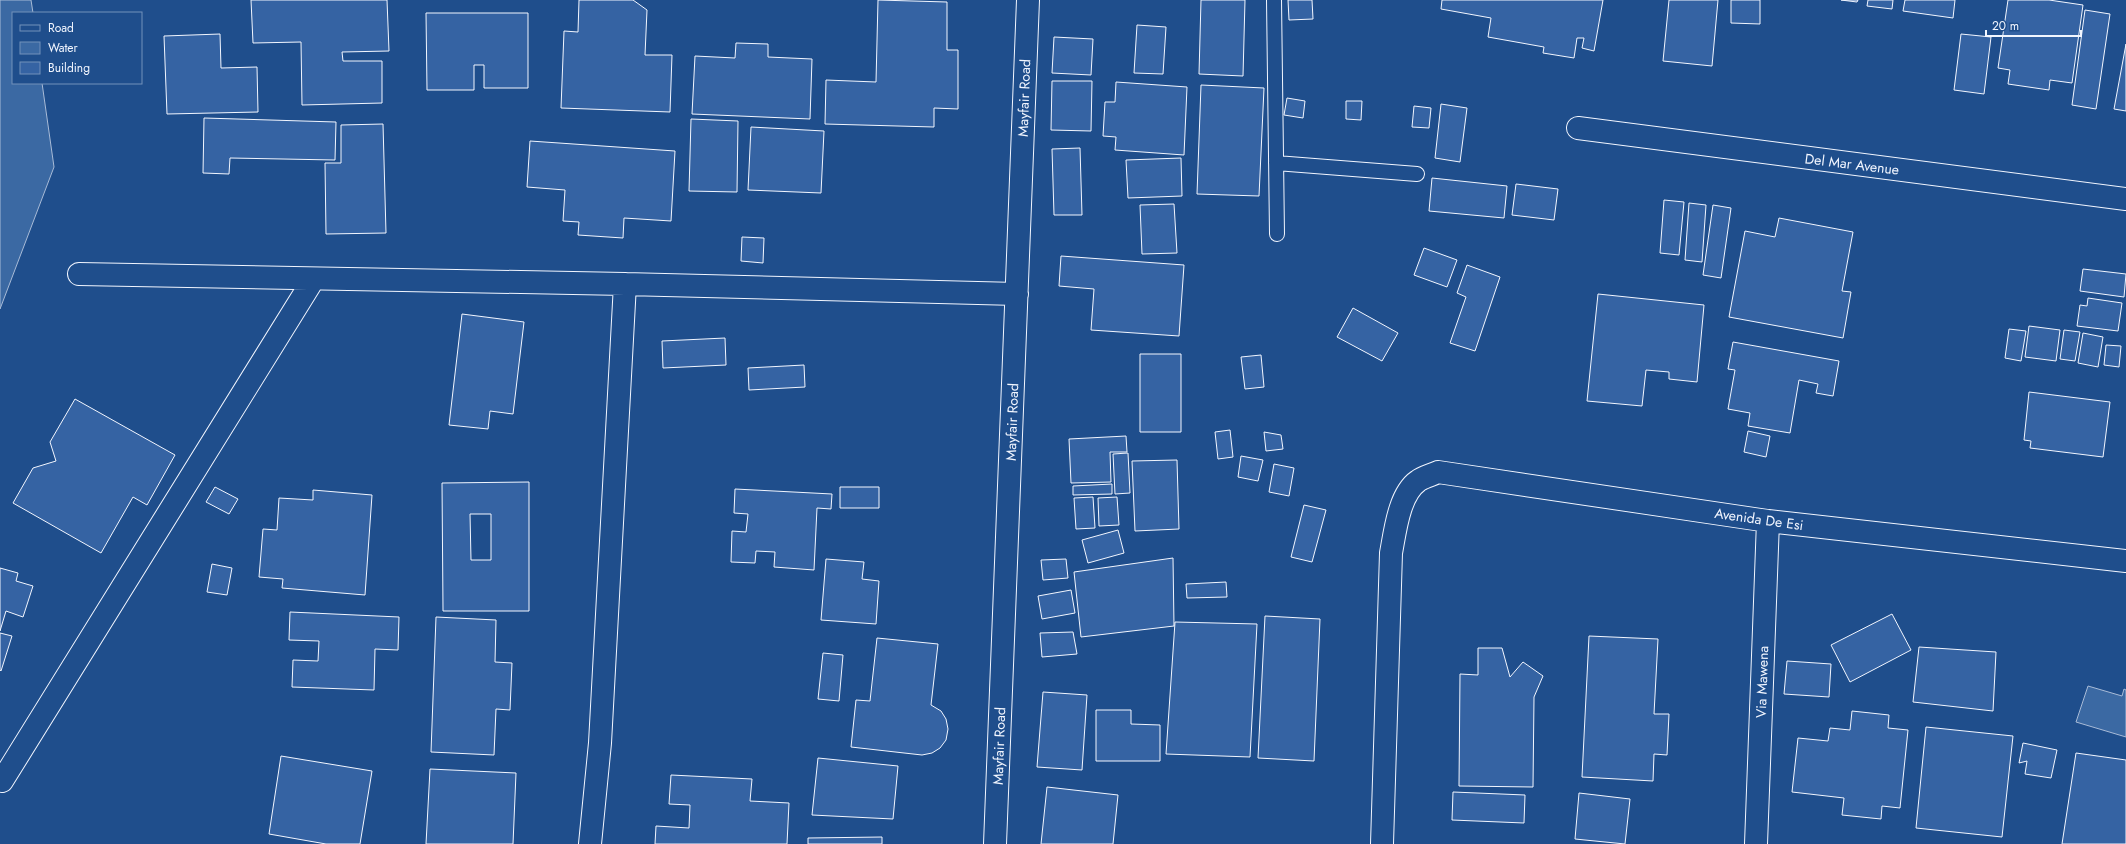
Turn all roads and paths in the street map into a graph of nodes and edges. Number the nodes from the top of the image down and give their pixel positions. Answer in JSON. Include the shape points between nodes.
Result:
{"nodes":[{"id":1,"x":1028,"y":0,"type":"edge"},
{"id":2,"x":1274,"y":0,"type":"edge"},
{"id":3,"x":1578,"y":128,"type":"dead end"},
{"id":4,"x":1276,"y":163,"type":"junction"},
{"id":5,"x":1418,"y":174,"type":"dead end"},
{"id":6,"x":2126,"y":200,"type":"edge"},
{"id":7,"x":1277,"y":234,"type":"dead end"},
{"id":8,"x":79,"y":274,"type":"dead end"},
{"id":9,"x":313,"y":280,"type":"junction"},
{"id":10,"x":625,"y":284,"type":"junction"},
{"id":11,"x":1017,"y":294,"type":"junction"},
{"id":12,"x":1768,"y":521,"type":"junction"},
{"id":13,"x":2126,"y":561,"type":"edge"},
{"id":14,"x":2,"y":781,"type":"dead end"},
{"id":15,"x":590,"y":844,"type":"edge"},
{"id":16,"x":994,"y":844,"type":"edge"},
{"id":17,"x":1382,"y":844,"type":"edge"},
{"id":18,"x":1756,"y":844,"type":"edge"}],
"edges":[{"from":1,"to":11,"type":"street","name":"Mayfair Road"},
{"from":2,"to":4,"type":"lane"},
{"from":3,"to":6,"type":"street","name":"Del Mar Avenue"},
{"from":4,"to":5,"type":"lane"},
{"from":4,"to":7,"type":"lane"},
{"from":8,"to":9,"type":"street"},
{"from":9,"to":10,"type":"street"},
{"from":9,"to":14,"type":"street"},
{"from":10,"to":11,"type":"street"},
{"from":10,"to":15,"type":"street","via":[[600,743]]},
{"from":11,"to":16,"type":"street","name":"Mayfair Road"},
{"from":12,"to":13,"type":"street","name":"Avenida De Esi"},
{"from":12,"to":17,"type":"street","name":"Avenida De Esi","via":[[1438,472],[1417,481],[1404,498],[1391,553]]},
{"from":12,"to":18,"type":"street","name":"Via Mawena"}]}
